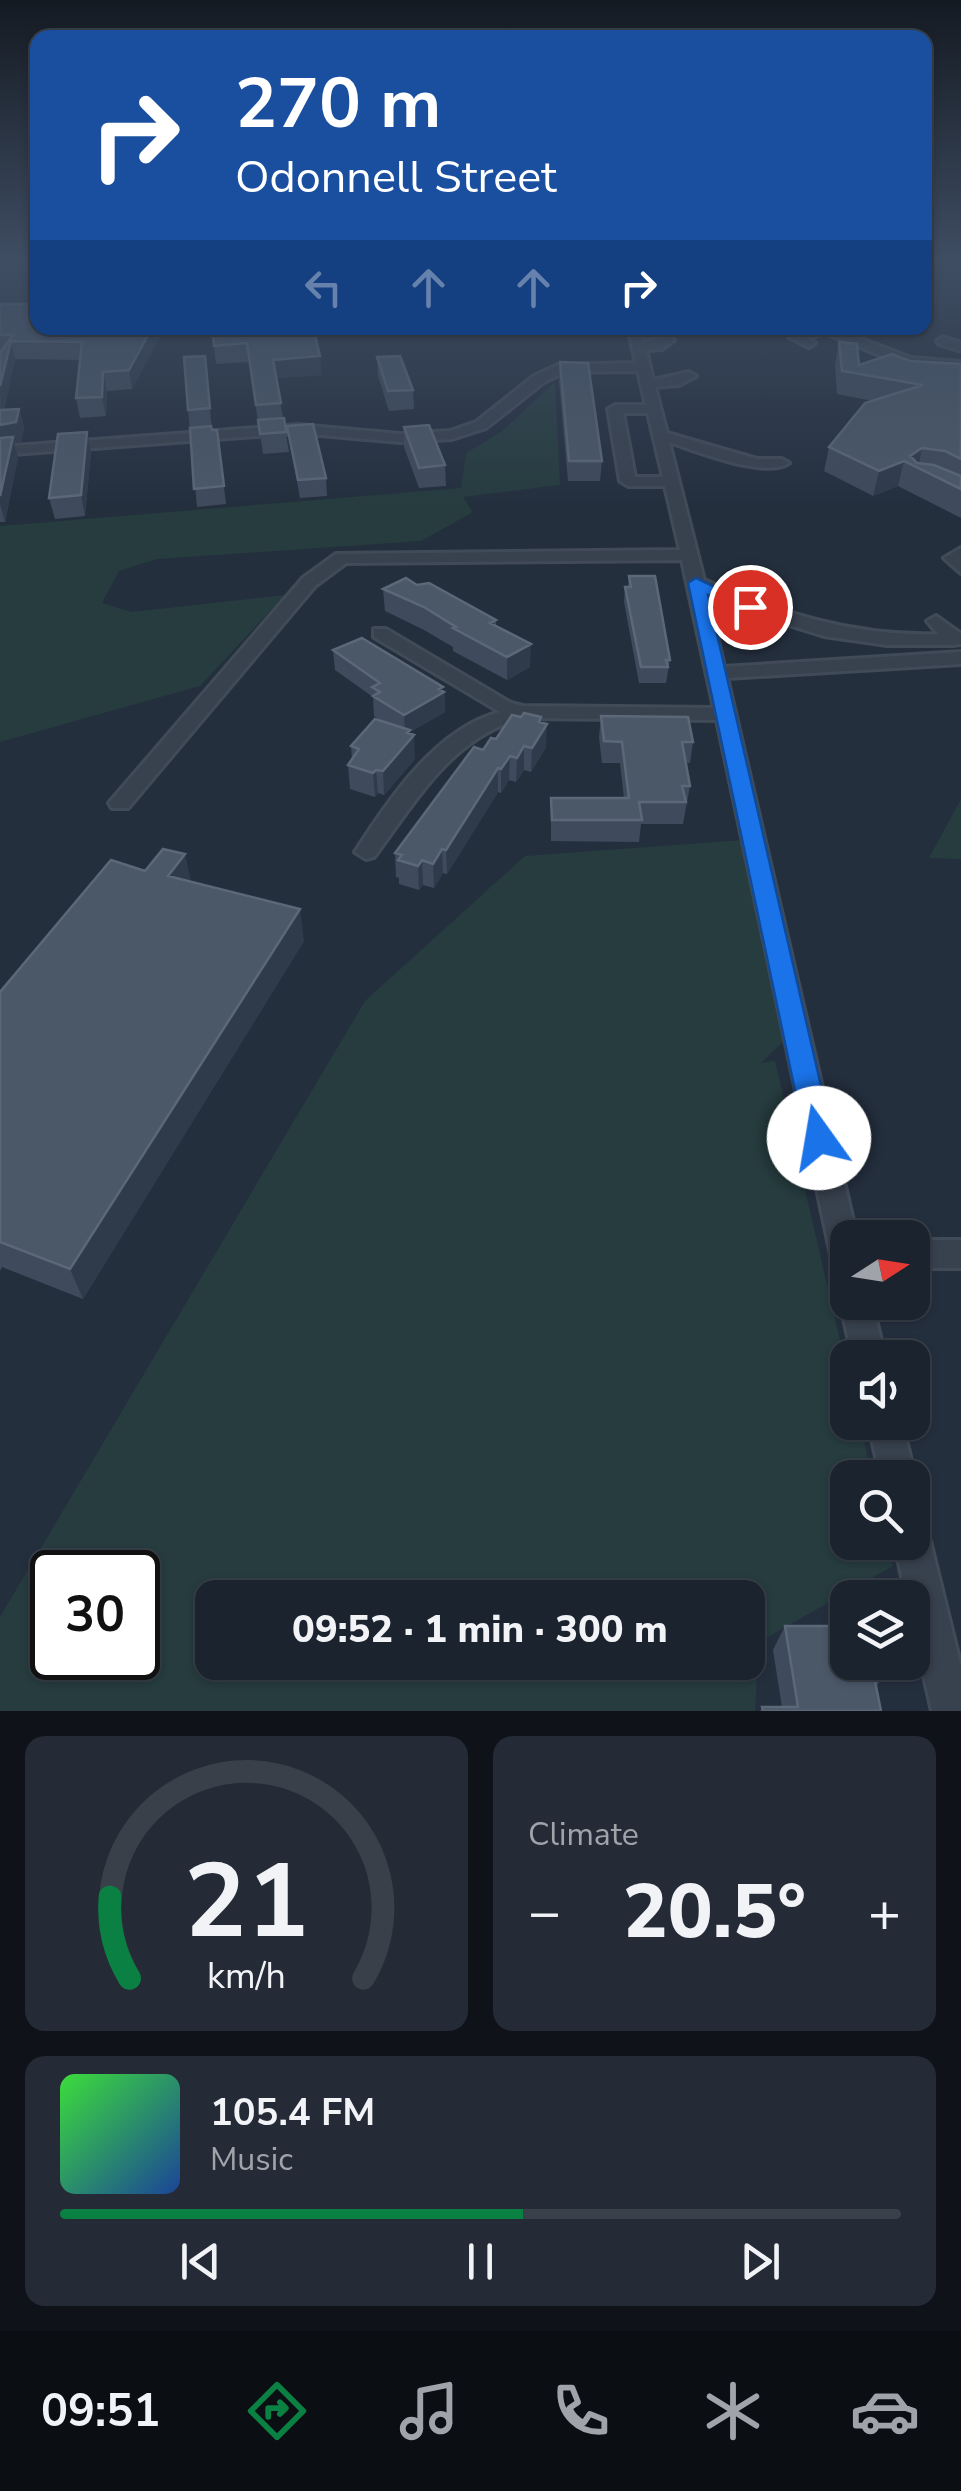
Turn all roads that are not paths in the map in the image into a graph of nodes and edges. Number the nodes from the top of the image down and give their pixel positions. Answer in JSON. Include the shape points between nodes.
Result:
{"nodes":[{"id":1,"x":637,"y":343,"type":"edge"},
{"id":2,"x":663,"y":343,"type":"edge"},
{"id":3,"x":856,"y":343,"type":"edge"},
{"id":4,"x":638,"y":346,"type":"junction"},
{"id":5,"x":643,"y":367,"type":"junction"},
{"id":6,"x":961,"y":370,"type":"edge"},
{"id":7,"x":689,"y":376,"type":"dead end"},
{"id":8,"x":648,"y":384,"type":"junction"},
{"id":9,"x":653,"y":409,"type":"junction"},
{"id":10,"x":659,"y":435,"type":"junction"},
{"id":11,"x":0,"y":451,"type":"edge"},
{"id":12,"x":782,"y":462,"type":"dead end"},
{"id":13,"x":670,"y":482,"type":"junction"},
{"id":14,"x":690,"y":555,"type":"junction"},
{"id":15,"x":696,"y":583,"type":"junction"},
{"id":16,"x":936,"y":621,"type":"dead end"},
{"id":17,"x":380,"y":634,"type":"dead end"},
{"id":18,"x":958,"y":646,"type":"edge"},
{"id":19,"x":716,"y":673,"type":"junction"},
{"id":20,"x":522,"y":712,"type":"junction"},
{"id":21,"x":724,"y":714,"type":"junction"},
{"id":22,"x":120,"y":803,"type":"dead end"},
{"id":23,"x":366,"y":852,"type":"dead end"},
{"id":24,"x":838,"y":1220,"type":"edge"},
{"id":25,"x":930,"y":1254,"type":"edge"},
{"id":26,"x":961,"y":1254,"type":"edge"},
{"id":27,"x":916,"y":1560,"type":"edge"},
{"id":28,"x":952,"y":1711,"type":"edge"}],
"edges":[{"from":1,"to":4,"type":"street"},
{"from":2,"to":4,"type":"street"},
{"from":3,"to":6,"type":"street","via":[[903,365]]},
{"from":4,"to":5,"type":"street"},
{"from":5,"to":8,"type":"street"},
{"from":5,"to":11,"type":"street","via":[[564,368],[539,379],[480,426],[452,435],[400,438],[298,428]]},
{"from":7,"to":8,"type":"street"},
{"from":8,"to":9,"type":"street"},
{"from":9,"to":10,"type":"street"},
{"from":9,"to":13,"type":"street","via":[[615,409],[628,481]]},
{"from":10,"to":12,"type":"street"},
{"from":10,"to":13,"type":"street"},
{"from":13,"to":14,"type":"street"},
{"from":14,"to":15,"type":"street"},
{"from":14,"to":22,"type":"street","via":[[342,558],[309,582]]},
{"from":15,"to":18,"type":"street","via":[[816,631]]},
{"from":15,"to":19,"type":"street"},
{"from":16,"to":18,"type":"street"},
{"from":17,"to":20,"type":"street"},
{"from":18,"to":19,"type":"street"},
{"from":19,"to":21,"type":"street"},
{"from":20,"to":21,"type":"street"},
{"from":20,"to":23,"type":"street","via":[[470,729]]},
{"from":21,"to":24,"type":"street"},
{"from":25,"to":26,"type":"street"},
{"from":27,"to":28,"type":"street"}]}
